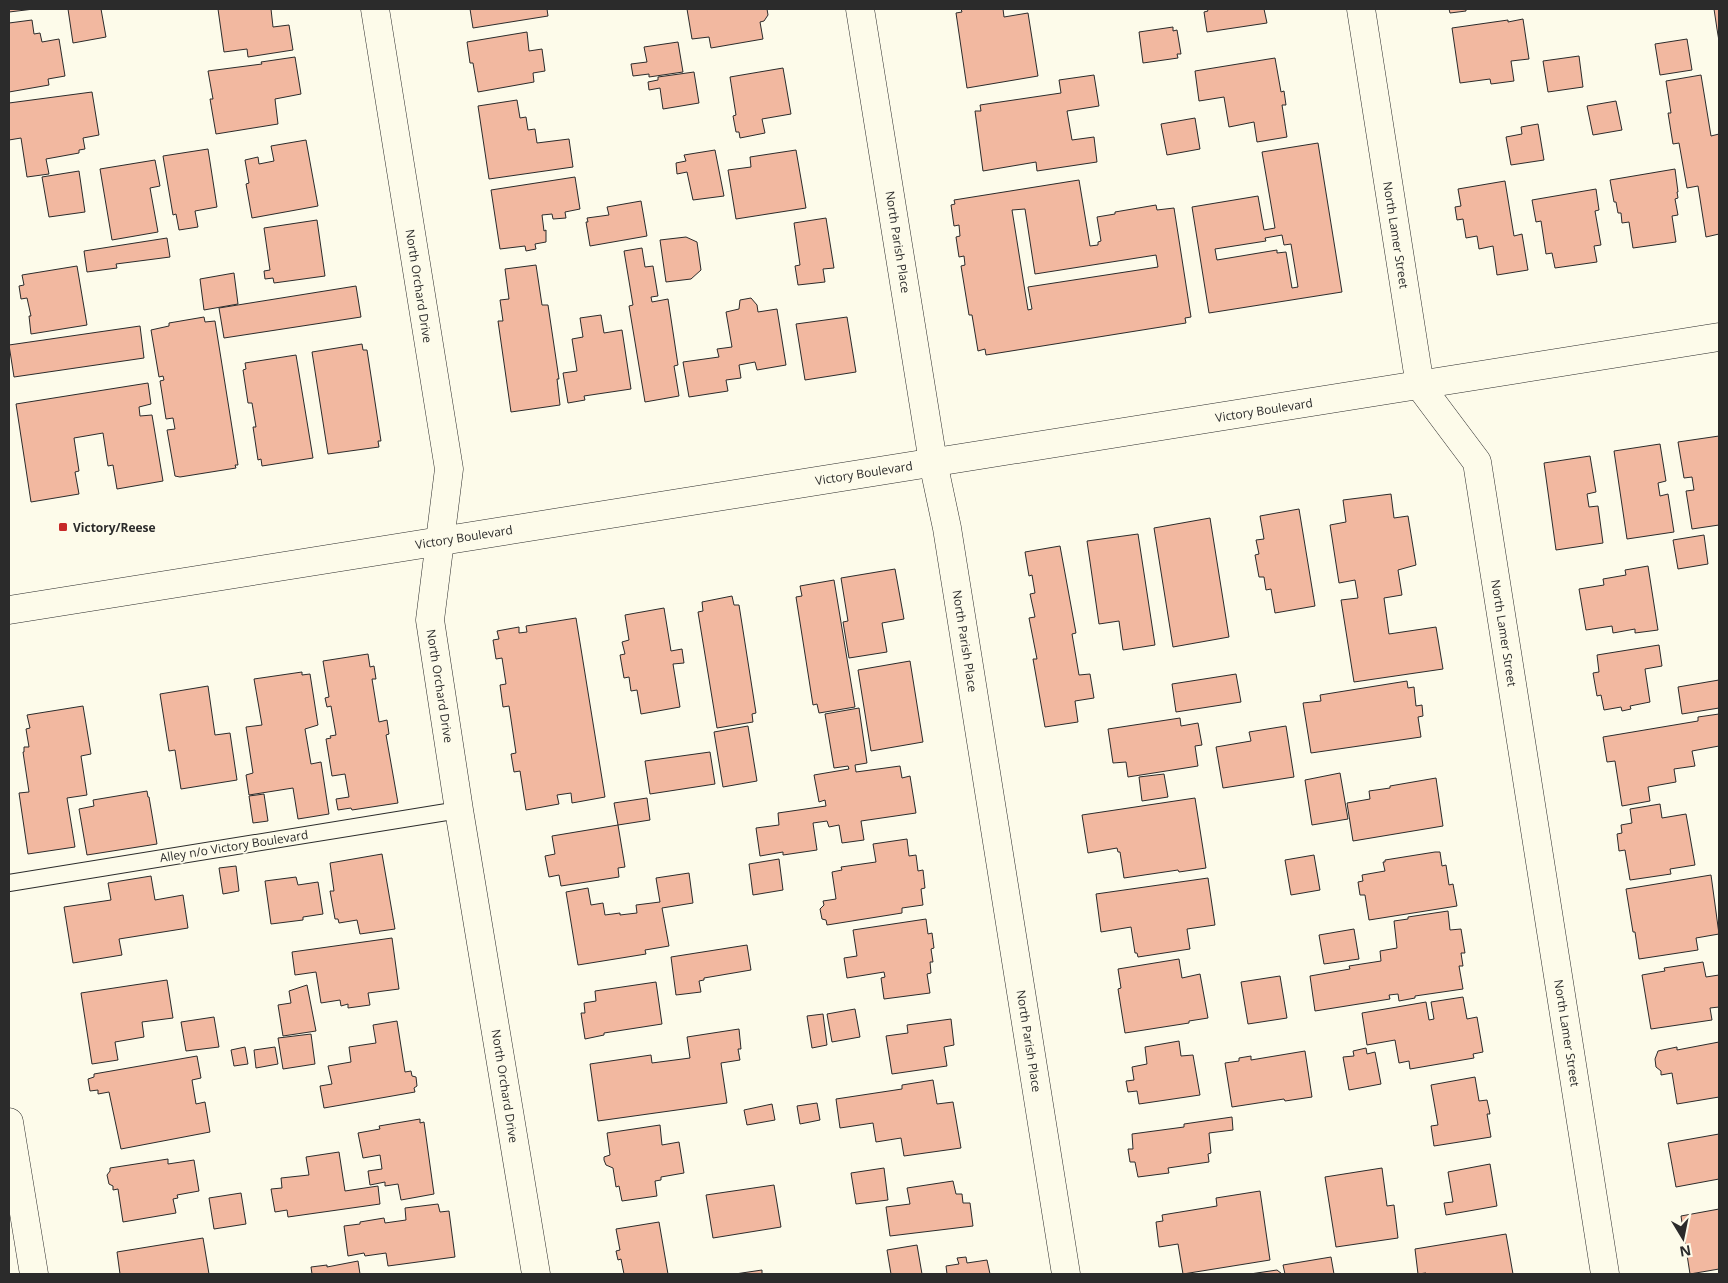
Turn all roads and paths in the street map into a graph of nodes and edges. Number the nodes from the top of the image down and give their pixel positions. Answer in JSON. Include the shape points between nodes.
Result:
{"nodes":[{"id":1,"x":375,"y":9,"type":"edge"},
{"id":2,"x":860,"y":9,"type":"edge"},
{"id":3,"x":1361,"y":9,"type":"edge"},
{"id":4,"x":1719,"y":337,"type":"edge"},
{"id":5,"x":1420,"y":386,"type":"junction"},
{"id":6,"x":933,"y":462,"type":"junction"},
{"id":7,"x":439,"y":541,"type":"junction"},
{"id":8,"x":9,"y":610,"type":"edge"},
{"id":9,"x":459,"y":810,"type":"junction"},
{"id":10,"x":9,"y":883,"type":"edge"},
{"id":11,"x":9,"y":1122,"type":"edge"},
{"id":12,"x":34,"y":1274,"type":"edge"},
{"id":13,"x":536,"y":1274,"type":"edge"},
{"id":14,"x":1066,"y":1274,"type":"edge"},
{"id":15,"x":1605,"y":1274,"type":"edge"}],
"edges":[{"from":1,"to":7,"type":"street","name":"North Orchard Drive","via":[[449,469]]},
{"from":2,"to":6,"type":"street","name":"North Parish Place"},
{"from":3,"to":5,"type":"street","name":"North Lamer Street"},
{"from":4,"to":5,"type":"street","name":"Victory Boulevard"},
{"from":5,"to":6,"type":"street","name":"Victory Boulevard"},
{"from":5,"to":15,"type":"street","name":"North Lamer Street","via":[[1477,462]]},
{"from":6,"to":7,"type":"street","name":"Victory Boulevard"},
{"from":6,"to":14,"type":"street","name":"North Parish Place","via":[[947,528]]},
{"from":7,"to":8,"type":"street","name":"Victory Boulevard"},
{"from":7,"to":9,"type":"street","name":"North Orchard Drive","via":[[430,620]]},
{"from":9,"to":10,"type":"lane","name":"Alley n/o Victory Boulevard"},
{"from":9,"to":13,"type":"street","name":"North Orchard Drive"},
{"from":11,"to":12,"type":"street"}]}
